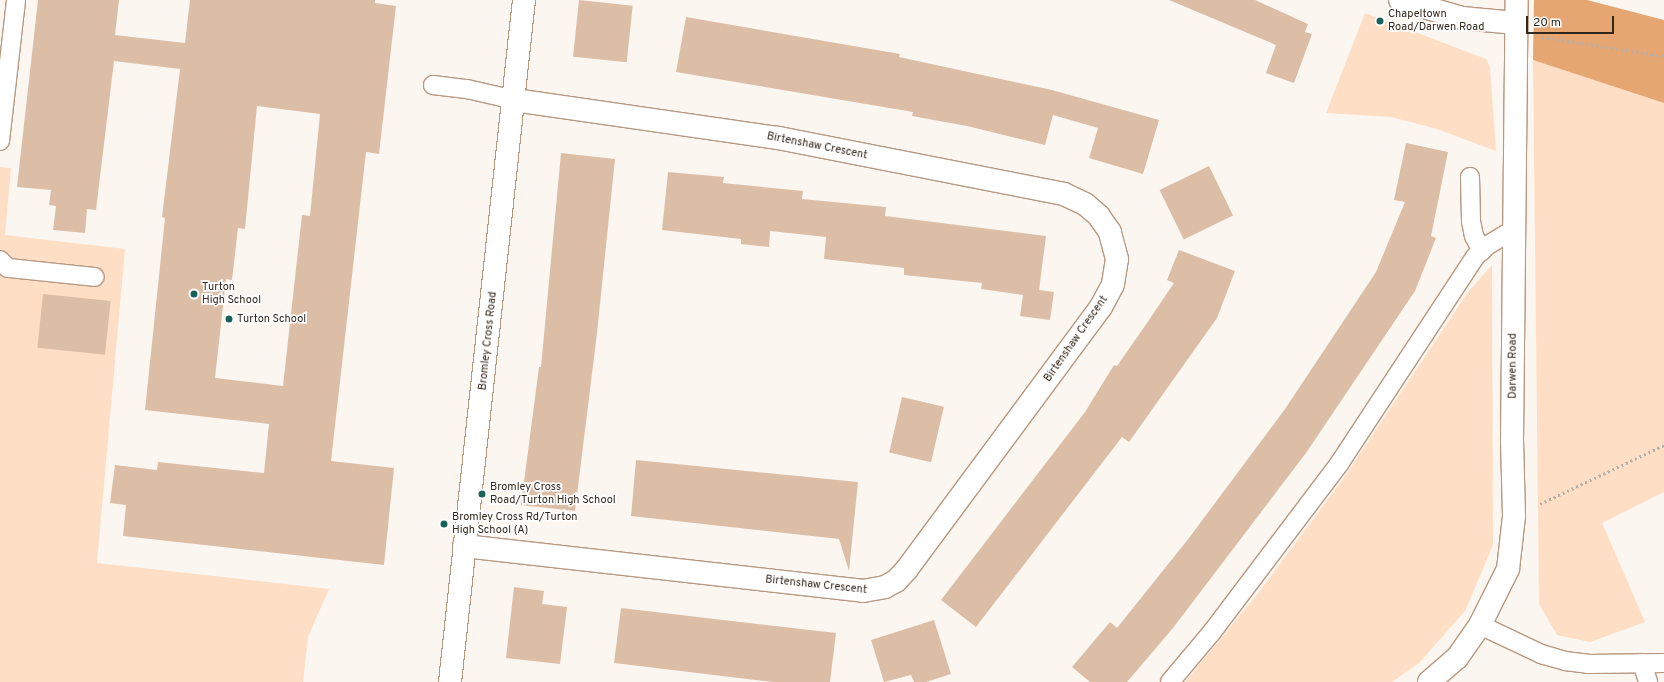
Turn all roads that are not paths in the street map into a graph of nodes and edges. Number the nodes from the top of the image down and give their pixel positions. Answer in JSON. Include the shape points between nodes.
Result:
{"nodes":[{"id":1,"x":16,"y":0,"type":"edge"},
{"id":2,"x":524,"y":0,"type":"edge"},
{"id":3,"x":1400,"y":0,"type":"edge"},
{"id":4,"x":1517,"y":0,"type":"edge"},
{"id":5,"x":1516,"y":23,"type":"junction"},
{"id":6,"x":433,"y":86,"type":"dead end"},
{"id":7,"x":515,"y":100,"type":"junction"},
{"id":8,"x":0,"y":141,"type":"edge"},
{"id":9,"x":1470,"y":177,"type":"dead end"},
{"id":10,"x":1513,"y":230,"type":"junction"},
{"id":11,"x":1482,"y":251,"type":"junction"},
{"id":12,"x":0,"y":260,"type":"edge"},
{"id":13,"x":95,"y":277,"type":"dead end"},
{"id":14,"x":464,"y":546,"type":"junction"},
{"id":15,"x":1480,"y":625,"type":"junction"},
{"id":16,"x":1642,"y":663,"type":"junction"},
{"id":17,"x":1664,"y":664,"type":"edge"},
{"id":18,"x":450,"y":682,"type":"edge"},
{"id":19,"x":1170,"y":682,"type":"edge"},
{"id":20,"x":1429,"y":682,"type":"edge"},
{"id":21,"x":1648,"y":682,"type":"edge"}],
"edges":[{"from":1,"to":8,"type":"lane"},
{"from":2,"to":7,"type":"street","name":"Bromley Cross Road"},
{"from":3,"to":5,"type":"street","via":[[1462,18]]},
{"from":4,"to":5,"type":"street","name":"Darwen Road"},
{"from":5,"to":10,"type":"street","name":"Darwen Road"},
{"from":6,"to":7,"type":"lane","via":[[467,89]]},
{"from":7,"to":14,"type":"street","name":"Bromley Cross Road"},
{"from":7,"to":14,"type":"street","name":"Birtenshaw Crescent","via":[[778,138],[1064,194],[1085,204],[1099,216],[1110,232],[1117,259],[1113,284],[1101,307],[907,568],[896,581],[885,587],[862,591]]},
{"from":9,"to":11,"type":"lane","via":[[1471,221],[1474,236]]},
{"from":10,"to":11,"type":"lane"},
{"from":10,"to":15,"type":"street","name":"Darwen Road","via":[[1514,516],[1508,569]]},
{"from":11,"to":19,"type":"lane","via":[[1339,464],[1226,614]]},
{"from":12,"to":13,"type":"lane","via":[[8,268]]},
{"from":14,"to":18,"type":"street","name":"Bromley Cross Road"},
{"from":15,"to":16,"type":"lane","via":[[1541,654],[1565,661],[1588,664]]},
{"from":15,"to":20,"type":"street","name":"Darwen Road","via":[[1457,658]]},
{"from":16,"to":17,"type":"lane"},
{"from":16,"to":21,"type":"lane"}]}
